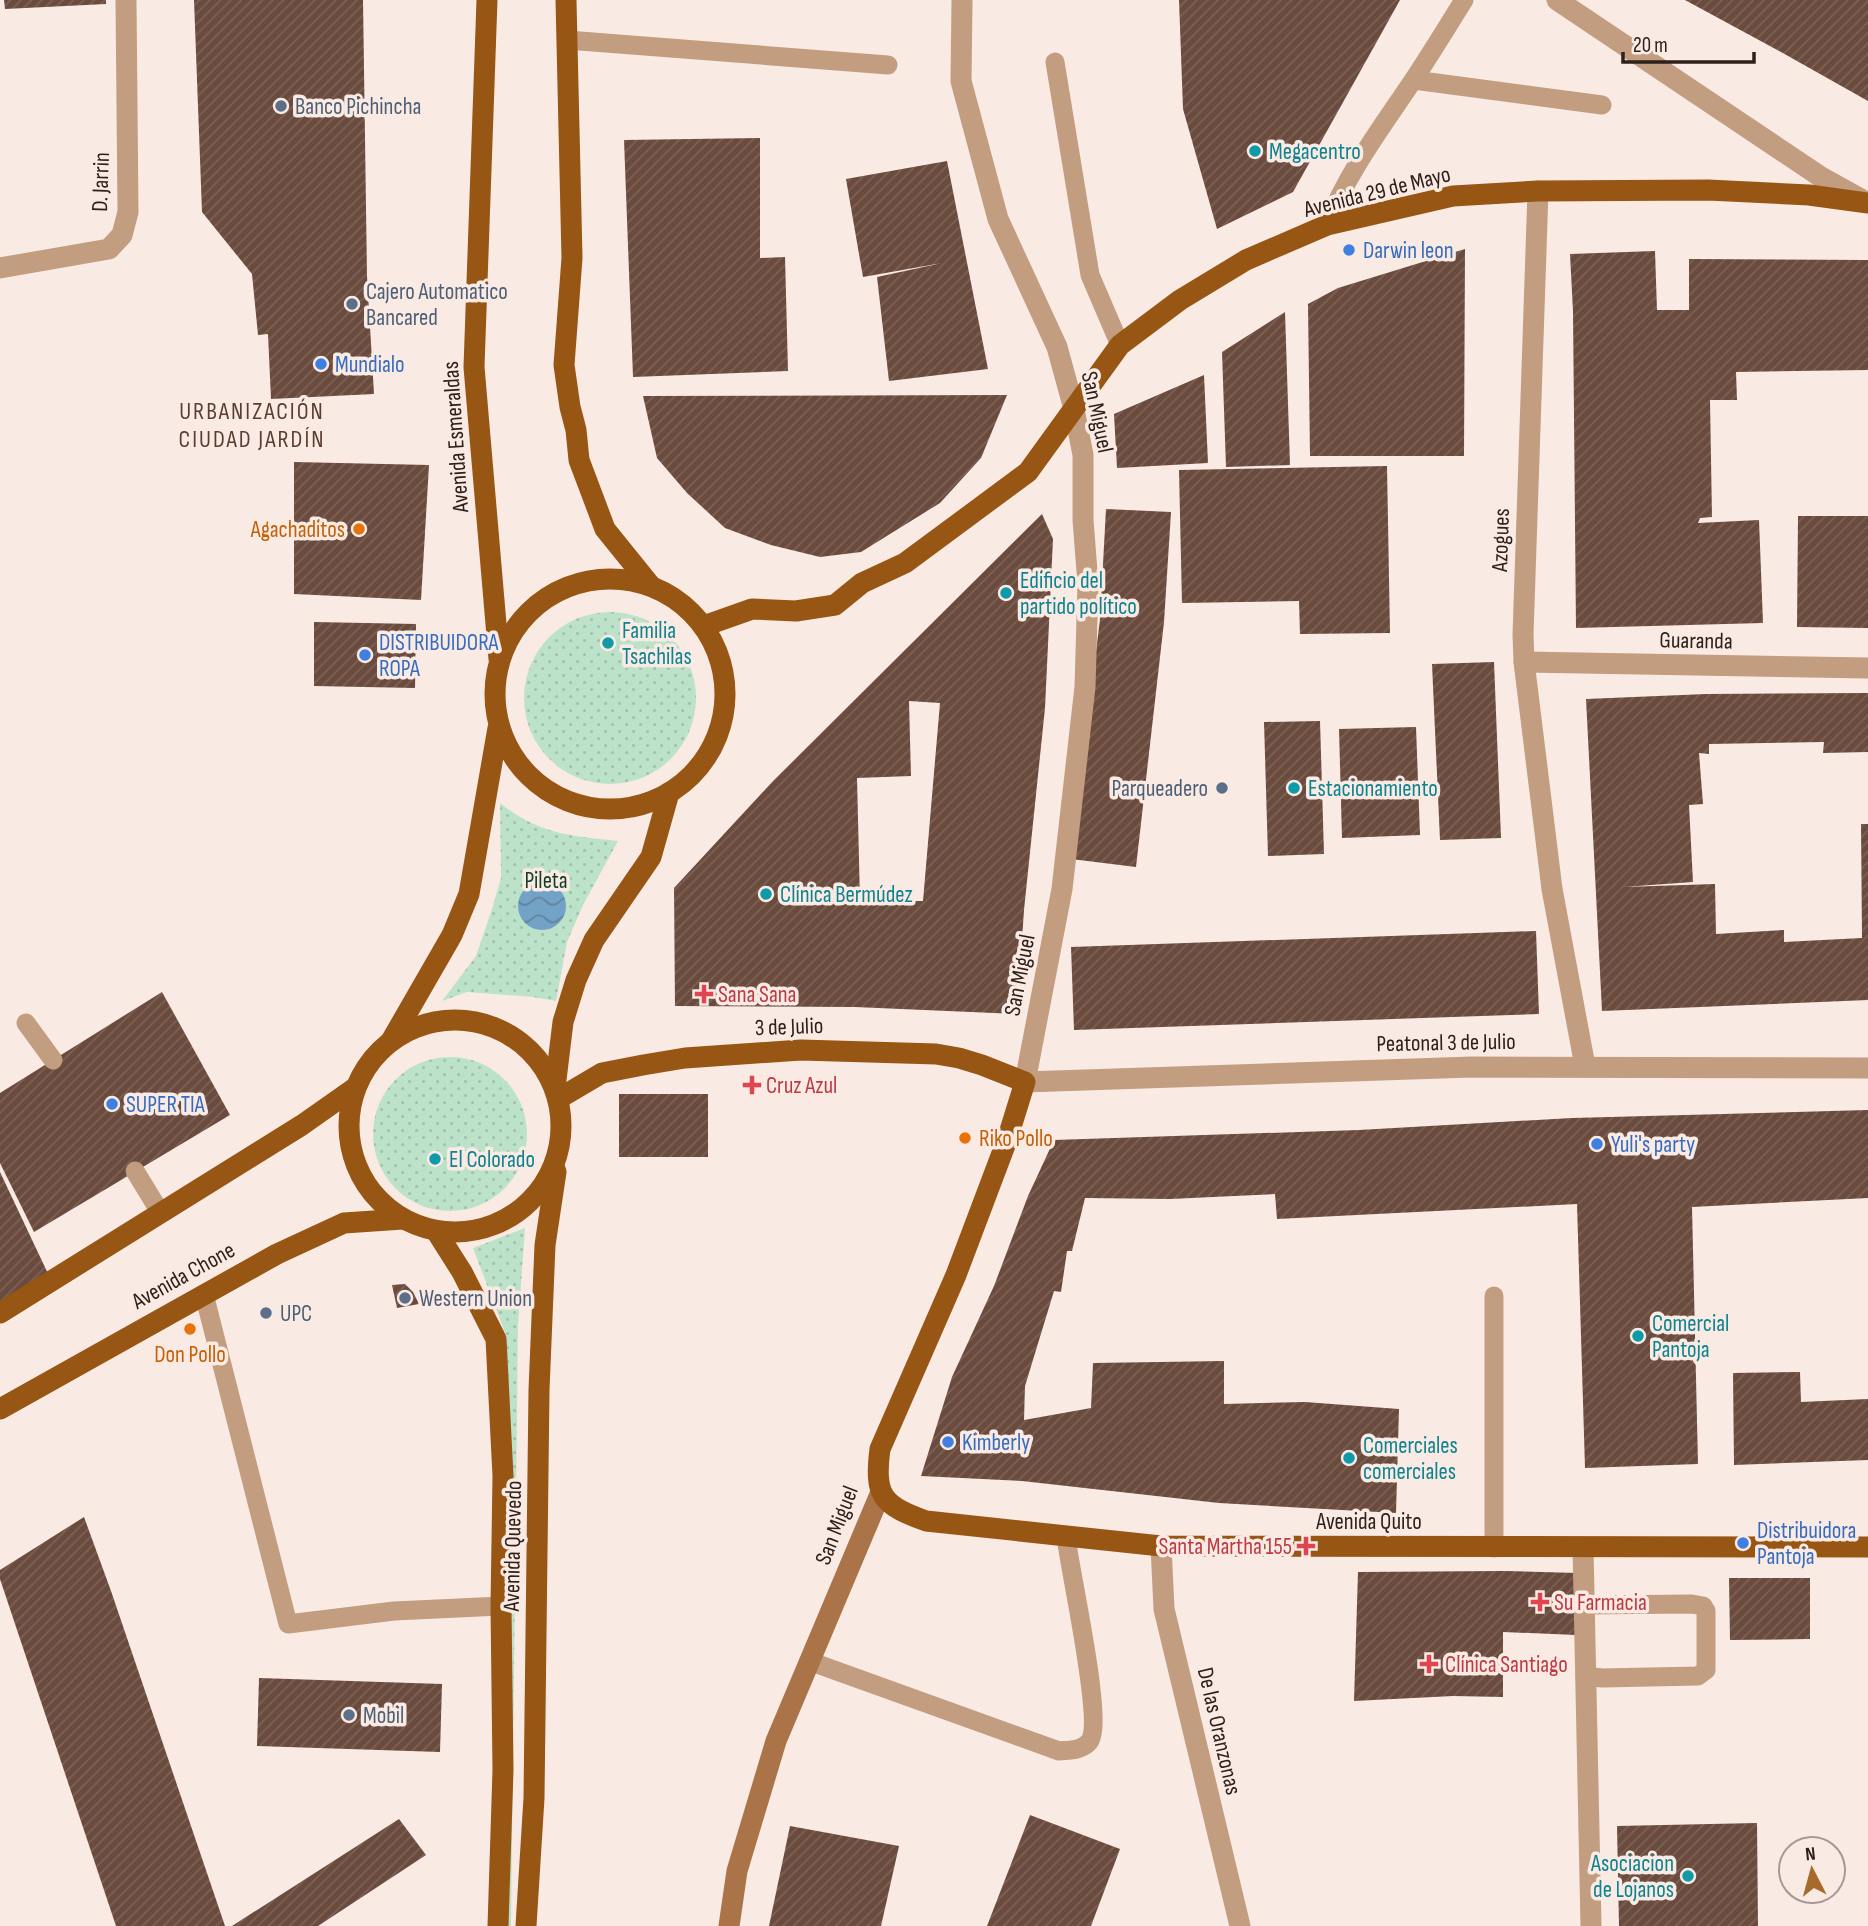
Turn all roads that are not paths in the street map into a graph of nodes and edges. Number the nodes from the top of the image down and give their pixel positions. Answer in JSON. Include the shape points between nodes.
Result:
{"nodes":[{"id":1,"x":126,"y":0,"type":"edge"},
{"id":2,"x":487,"y":0,"type":"edge"},
{"id":3,"x":566,"y":0,"type":"edge"},
{"id":4,"x":962,"y":0,"type":"edge"},
{"id":5,"x":1464,"y":0,"type":"edge"},
{"id":6,"x":1557,"y":0,"type":"edge"},
{"id":7,"x":567,"y":40,"type":"junction"},
{"id":8,"x":1055,"y":62,"type":"dead end"},
{"id":9,"x":888,"y":65,"type":"dead end"},
{"id":10,"x":1414,"y":80,"type":"junction"},
{"id":11,"x":1602,"y":105,"type":"dead end"},
{"id":12,"x":1538,"y":191,"type":"junction"},
{"id":13,"x":1868,"y":203,"type":"edge"},
{"id":14,"x":1327,"y":225,"type":"junction"},
{"id":15,"x":0,"y":268,"type":"edge"},
{"id":16,"x":1120,"y":345,"type":"junction"},
{"id":17,"x":1074,"y":409,"type":"junction"},
{"id":18,"x":651,"y":586,"type":"junction"},
{"id":19,"x":704,"y":626,"type":"junction"},
{"id":20,"x":499,"y":659,"type":"junction"},
{"id":21,"x":1524,"y":662,"type":"junction"},
{"id":22,"x":1868,"y":668,"type":"edge"},
{"id":23,"x":498,"y":728,"type":"junction"},
{"id":24,"x":669,"y":793,"type":"junction"},
{"id":25,"x":26,"y":1023,"type":"dead end"},
{"id":26,"x":391,"y":1041,"type":"junction"},
{"id":27,"x":53,"y":1060,"type":"dead end"},
{"id":28,"x":1585,"y":1066,"type":"junction"},
{"id":29,"x":1868,"y":1068,"type":"edge"},
{"id":30,"x":1025,"y":1082,"type":"junction"},
{"id":31,"x":356,"y":1087,"type":"junction"},
{"id":32,"x":557,"y":1094,"type":"junction"},
{"id":33,"x":554,"y":1167,"type":"junction"},
{"id":34,"x":135,"y":1171,"type":"dead end"},
{"id":35,"x":160,"y":1212,"type":"junction"},
{"id":36,"x":403,"y":1219,"type":"junction"},
{"id":37,"x":436,"y":1231,"type":"junction"},
{"id":38,"x":204,"y":1294,"type":"junction"},
{"id":39,"x":1494,"y":1296,"type":"dead end"},
{"id":40,"x":0,"y":1313,"type":"edge"},
{"id":41,"x":0,"y":1409,"type":"edge"},
{"id":42,"x":881,"y":1492,"type":"junction"},
{"id":43,"x":1066,"y":1536,"type":"junction"},
{"id":44,"x":1161,"y":1546,"type":"junction"},
{"id":45,"x":1868,"y":1547,"type":"edge"},
{"id":46,"x":1494,"y":1548,"type":"junction"},
{"id":47,"x":1583,"y":1548,"type":"junction"},
{"id":48,"x":1584,"y":1605,"type":"junction"},
{"id":49,"x":501,"y":1606,"type":"junction"},
{"id":50,"x":809,"y":1661,"type":"junction"},
{"id":51,"x":1585,"y":1676,"type":"junction"},
{"id":52,"x":498,"y":1926,"type":"edge"},
{"id":53,"x":526,"y":1926,"type":"edge"},
{"id":54,"x":729,"y":1926,"type":"edge"},
{"id":55,"x":1240,"y":1926,"type":"edge"},
{"id":56,"x":1591,"y":1926,"type":"edge"}],
"edges":[{"from":1,"to":15,"type":"street","name":"D. Jarrin","via":[[128,212],[122,235],[109,249]]},
{"from":2,"to":20,"type":"main road","name":"Avenida Esmeraldas","via":[[474,367]]},
{"from":3,"to":7,"type":"main road"},
{"from":4,"to":17,"type":"street","name":"San Miguel","via":[[961,81],[995,207],[1057,347]]},
{"from":5,"to":10,"type":"lane"},
{"from":6,"to":13,"type":"street","via":[[1821,177]]},
{"from":7,"to":9,"type":"lane"},
{"from":7,"to":18,"type":"main road","via":[[572,258],[564,365],[570,407],[579,460],[605,529]]},
{"from":8,"to":16,"type":"lane","via":[[1090,275]]},
{"from":10,"to":11,"type":"lane"},
{"from":10,"to":14,"type":"lane","via":[[1363,154]]},
{"from":12,"to":13,"type":"main road","name":"Avenida 29 de Mayo","via":[[1708,190]]},
{"from":12,"to":14,"type":"main road","name":"Avenida 29 de Mayo","via":[[1453,196]]},
{"from":12,"to":21,"type":"street","name":"Azogues"},
{"from":14,"to":16,"type":"main road","name":"Avenida 29 de Mayo","via":[[1246,260],[1180,300]]},
{"from":16,"to":17,"type":"main road","name":"Avenida 29 de Mayo"},
{"from":17,"to":19,"type":"main road","name":"Avenida 29 de Mayo","via":[[1028,472],[905,563],[862,583],[835,605],[796,611],[752,609]]},
{"from":17,"to":30,"type":"street","name":"San Miguel","via":[[1083,455],[1088,584],[1085,687],[1062,889]]},
{"from":18,"to":19,"type":"main road","via":[[681,601]]},
{"from":18,"to":20,"type":"main road","via":[[605,578],[559,589],[522,618]]},
{"from":19,"to":24,"type":"main road","via":[[721,660],[726,698],[719,735],[699,768]]},
{"from":20,"to":23,"type":"main road","via":[[493,694]]},
{"from":21,"to":22,"type":"street","name":"Guaranda"},
{"from":21,"to":28,"type":"street","name":"Azogues","via":[[1552,889]]},
{"from":23,"to":24,"type":"main road","via":[[518,765],[549,792],[575,802],[589,807],[630,807]]},
{"from":23,"to":26,"type":"main road","via":[[469,894],[452,935]]},
{"from":24,"to":32,"type":"main road","via":[[651,857],[594,940],[576,980],[563,1022]]},
{"from":25,"to":27,"type":"lane"},
{"from":26,"to":31,"type":"main road","via":[[370,1062]]},
{"from":26,"to":32,"type":"main road","via":[[420,1026],[453,1020],[485,1024],[516,1038],[539,1060]]},
{"from":28,"to":29,"type":"street","name":"Peatonal 3 de Julio"},
{"from":28,"to":30,"type":"street","name":"Peatonal 3 de Julio"},
{"from":30,"to":32,"type":"main road","name":"3 de Julio","via":[[948,1056],[801,1050],[643,1065],[602,1073]]},
{"from":30,"to":42,"type":"main road","name":"San Miguel","via":[[956,1275],[880,1449]]},
{"from":31,"to":35,"type":"main road"},
{"from":31,"to":36,"type":"main road","via":[[349,1116],[350,1147],[378,1200]]},
{"from":32,"to":33,"type":"main road","via":[[561,1146]]},
{"from":33,"to":37,"type":"main road","via":[[535,1197],[507,1219],[472,1231]]},
{"from":33,"to":53,"type":"main road","name":"Avenida Quevedo","via":[[538,1390],[534,1798]]},
{"from":34,"to":35,"type":"lane"},
{"from":35,"to":40,"type":"main road"},
{"from":36,"to":37,"type":"main road"},
{"from":36,"to":38,"type":"main road","name":"Avenida Chone","via":[[344,1223]]},
{"from":37,"to":49,"type":"main road","name":"Avenida Quevedo","via":[[496,1339],[503,1476]]},
{"from":38,"to":41,"type":"main road","name":"Avenida Chone"},
{"from":38,"to":49,"type":"lane","via":[[288,1624],[394,1611]]},
{"from":39,"to":46,"type":"lane"},
{"from":42,"to":43,"type":"main road","name":"Avenida Quito","via":[[890,1505],[926,1521]]},
{"from":42,"to":50,"type":"street","name":"San Miguel"},
{"from":43,"to":44,"type":"main road","name":"Avenida Quito"},
{"from":43,"to":50,"type":"lane","via":[[1094,1730],[1089,1742],[1076,1750],[1059,1751]]},
{"from":44,"to":46,"type":"main road","name":"Avenida Quito"},
{"from":44,"to":55,"type":"street","name":"De las Oranzonas","via":[[1164,1609]]},
{"from":45,"to":47,"type":"main road","name":"Avenida Quito"},
{"from":46,"to":47,"type":"main road","name":"Avenida Quito"},
{"from":47,"to":48,"type":"street"},
{"from":48,"to":51,"type":"street"},
{"from":48,"to":51,"type":"lane","via":[[1692,1604],[1706,1611],[1703,1674]]},
{"from":49,"to":52,"type":"main road","name":"Avenida Quevedo","via":[[503,1770]]},
{"from":50,"to":54,"type":"street","name":"San Miguel","via":[[776,1741],[737,1871]]},
{"from":51,"to":56,"type":"street"}]}
